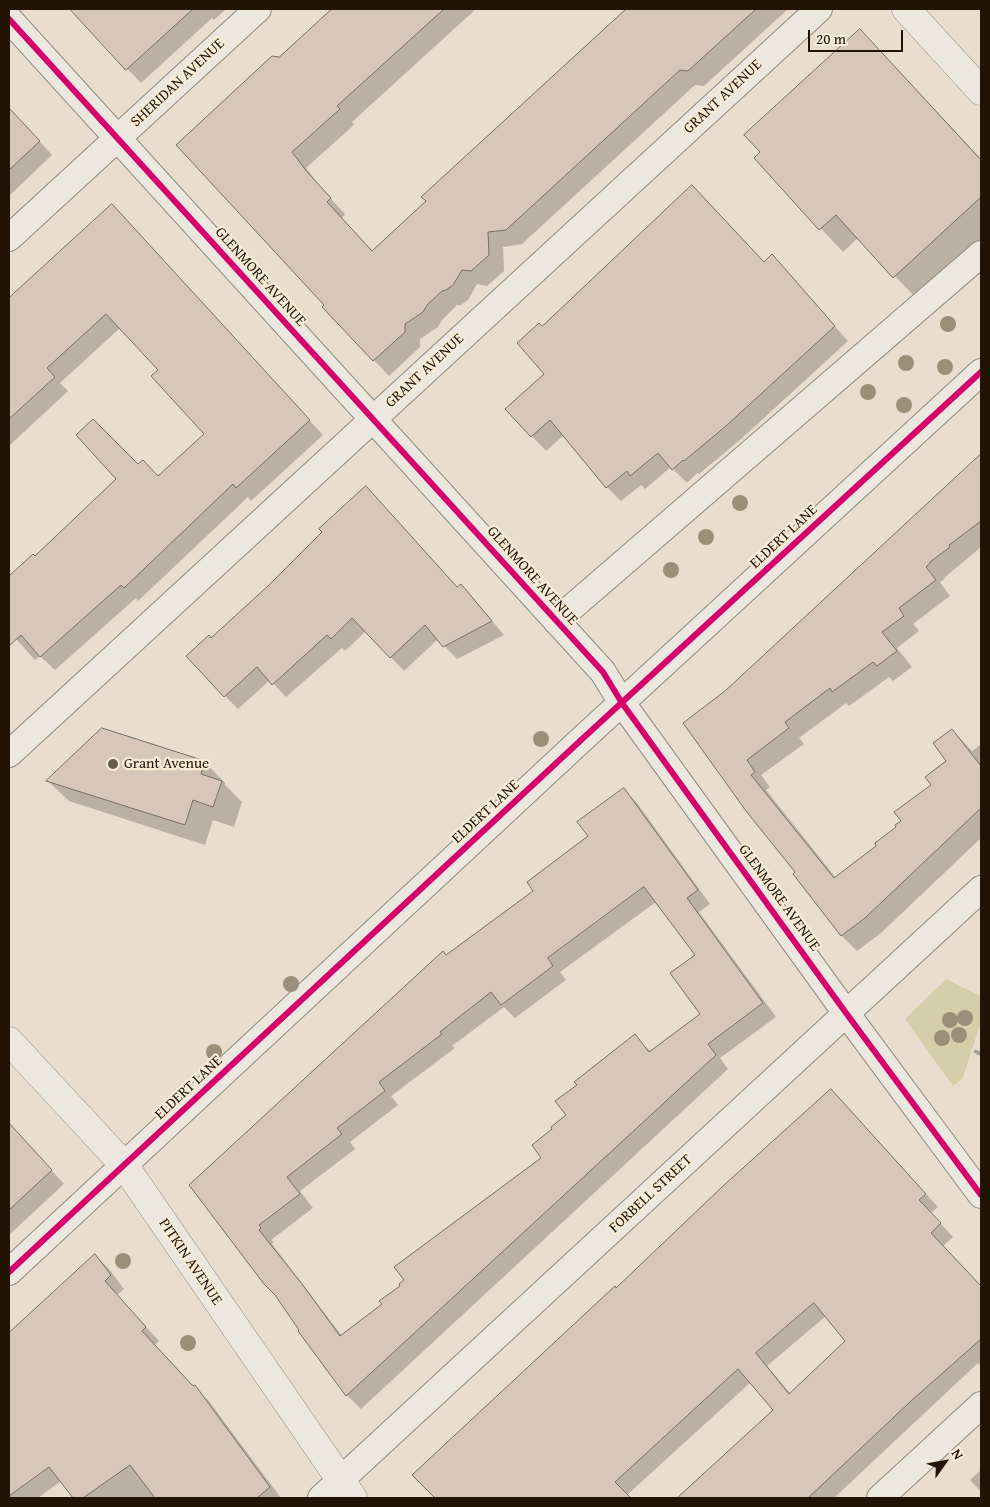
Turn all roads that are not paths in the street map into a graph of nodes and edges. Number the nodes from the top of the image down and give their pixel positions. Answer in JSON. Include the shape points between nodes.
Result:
{"nodes":[{"id":1,"x":258,"y":9,"type":"edge"},
{"id":2,"x":819,"y":9,"type":"edge"},
{"id":3,"x":906,"y":9,"type":"edge"},
{"id":4,"x":9,"y":19,"type":"edge"},
{"id":5,"x":981,"y":91,"type":"edge"},
{"id":6,"x":117,"y":138,"type":"junction"},
{"id":7,"x":9,"y":238,"type":"edge"},
{"id":8,"x":981,"y":254,"type":"edge"},
{"id":9,"x":981,"y":372,"type":"edge"},
{"id":10,"x":372,"y":419,"type":"junction"},
{"id":11,"x":556,"y":621,"type":"junction"},
{"id":12,"x":622,"y":703,"type":"junction"},
{"id":13,"x":9,"y":754,"type":"edge"},
{"id":14,"x":981,"y":889,"type":"edge"},
{"id":15,"x":846,"y":1013,"type":"junction"},
{"id":16,"x":9,"y":1041,"type":"edge"},
{"id":17,"x":124,"y":1165,"type":"junction"},
{"id":18,"x":981,"y":1195,"type":"edge"},
{"id":19,"x":9,"y":1272,"type":"edge"},
{"id":20,"x":981,"y":1405,"type":"edge"},
{"id":21,"x":338,"y":1492,"type":"edge"},
{"id":22,"x":880,"y":1498,"type":"edge"}],
"edges":[{"from":1,"to":6,"type":"street","name":"SHERIDAN AVENUE"},
{"from":2,"to":10,"type":"street","name":"GRANT AVENUE"},
{"from":3,"to":5,"type":"street"},
{"from":4,"to":6,"type":"street","name":"GLENMORE AVENUE"},
{"from":6,"to":7,"type":"street","name":"SHERIDAN AVENUE"},
{"from":6,"to":10,"type":"street","name":"GLENMORE AVENUE"},
{"from":8,"to":11,"type":"street"},
{"from":9,"to":12,"type":"street","name":"ELDERT LANE"},
{"from":10,"to":11,"type":"street","name":"GLENMORE AVENUE"},
{"from":10,"to":13,"type":"street","name":"GRANT AVENUE"},
{"from":11,"to":12,"type":"street","name":"GLENMORE AVENUE","via":[[603,672]]},
{"from":12,"to":15,"type":"street","name":"GLENMORE AVENUE"},
{"from":12,"to":17,"type":"street","name":"ELDERT LANE"},
{"from":14,"to":15,"type":"street","name":"FORBELL STREET"},
{"from":15,"to":18,"type":"street","name":"GLENMORE AVENUE"},
{"from":15,"to":21,"type":"street","name":"FORBELL STREET"},
{"from":16,"to":17,"type":"street","name":"PITKIN AVENUE"},
{"from":17,"to":19,"type":"street","name":"ELDERT LANE"},
{"from":17,"to":21,"type":"street","name":"PITKIN AVENUE"},
{"from":20,"to":22,"type":"street"}]}
